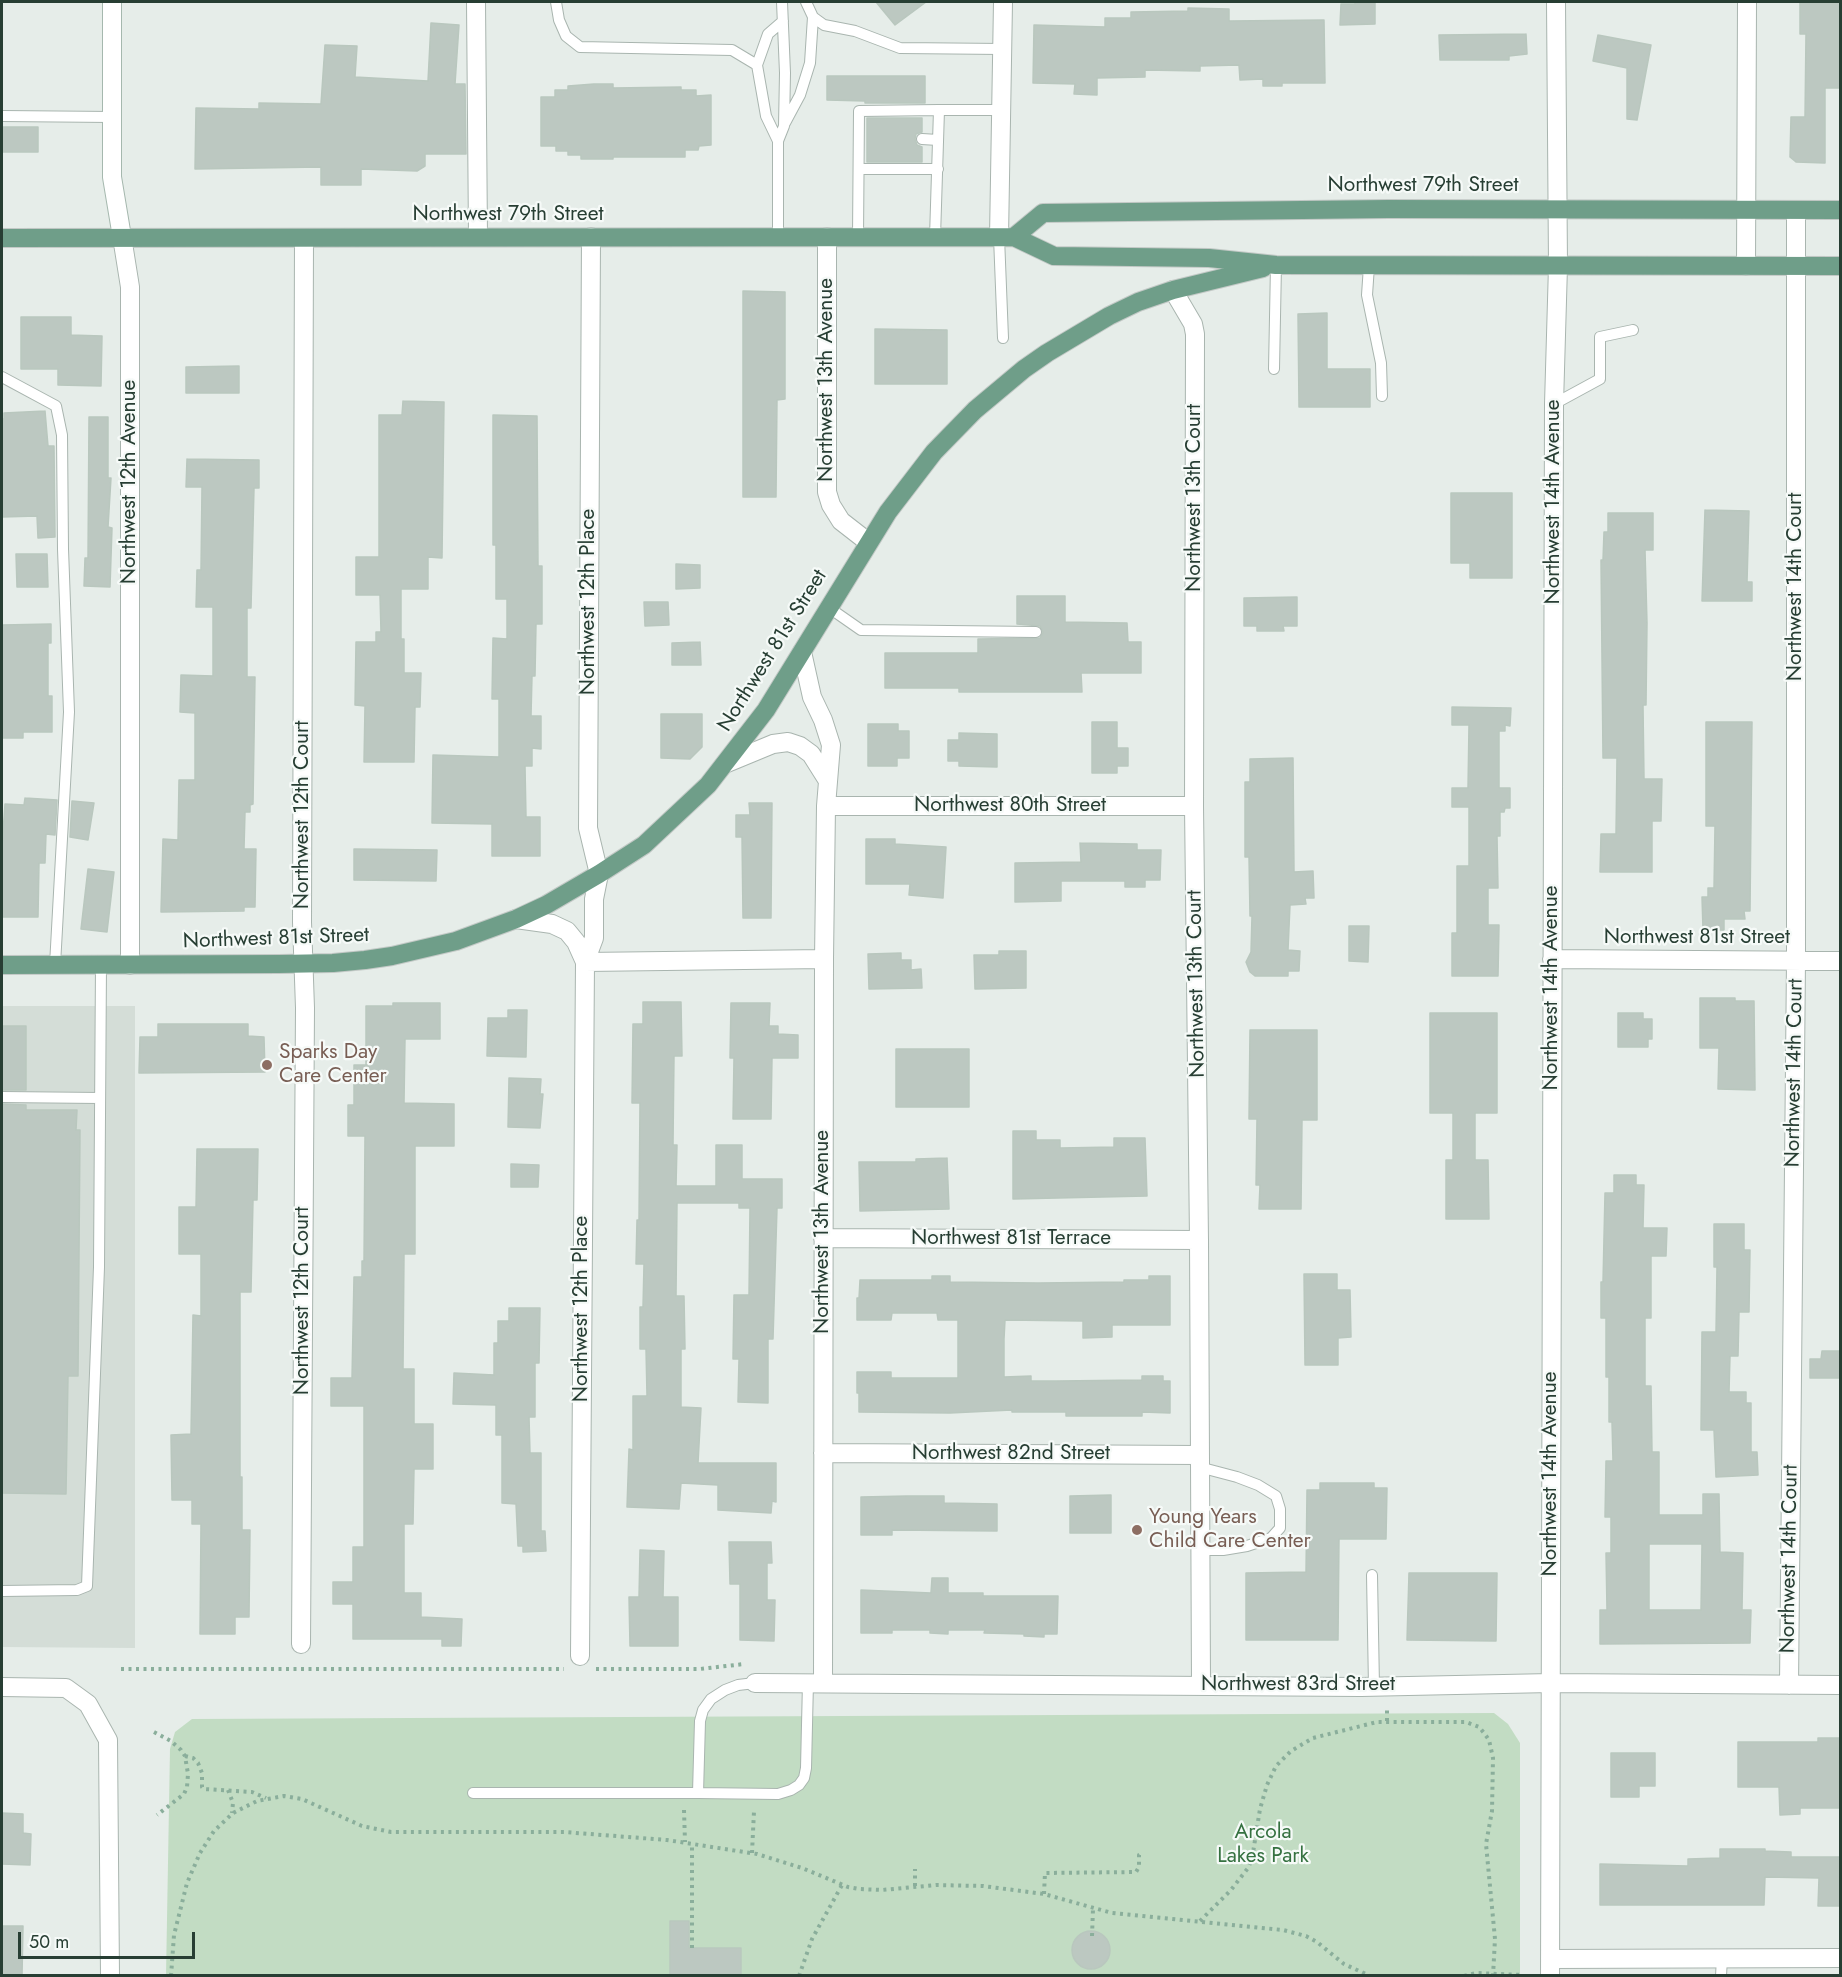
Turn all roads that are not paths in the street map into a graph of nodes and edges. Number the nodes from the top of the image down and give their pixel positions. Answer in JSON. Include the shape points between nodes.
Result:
{"nodes":[{"id":1,"x":111,"y":2,"type":"edge"},
{"id":2,"x":476,"y":2,"type":"edge"},
{"id":3,"x":556,"y":2,"type":"edge"},
{"id":4,"x":782,"y":2,"type":"edge"},
{"id":5,"x":806,"y":2,"type":"edge"},
{"id":6,"x":1003,"y":2,"type":"edge"},
{"id":7,"x":1556,"y":2,"type":"edge"},
{"id":8,"x":1747,"y":2,"type":"edge"},
{"id":9,"x":813,"y":16,"type":"junction"},
{"id":10,"x":783,"y":21,"type":"junction"},
{"id":11,"x":1003,"y":49,"type":"junction"},
{"id":12,"x":757,"y":66,"type":"junction"},
{"id":13,"x":939,"y":110,"type":"junction"},
{"id":14,"x":1001,"y":110,"type":"junction"},
{"id":15,"x":2,"y":116,"type":"edge"},
{"id":16,"x":112,"y":117,"type":"junction"},
{"id":17,"x":784,"y":126,"type":"junction"},
{"id":18,"x":922,"y":139,"type":"dead end"},
{"id":19,"x":938,"y":140,"type":"junction"},
{"id":20,"x":778,"y":141,"type":"junction"},
{"id":21,"x":859,"y":169,"type":"junction"},
{"id":22,"x":938,"y":169,"type":"junction"},
{"id":23,"x":1558,"y":209,"type":"junction"},
{"id":24,"x":1746,"y":210,"type":"junction"},
{"id":25,"x":1796,"y":210,"type":"junction"},
{"id":26,"x":1840,"y":210,"type":"edge"},
{"id":27,"x":122,"y":237,"type":"junction"},
{"id":28,"x":478,"y":237,"type":"junction"},
{"id":29,"x":591,"y":237,"type":"junction"},
{"id":30,"x":778,"y":237,"type":"junction"},
{"id":31,"x":826,"y":237,"type":"junction"},
{"id":32,"x":858,"y":237,"type":"junction"},
{"id":33,"x":935,"y":237,"type":"junction"},
{"id":34,"x":1007,"y":237,"type":"junction"},
{"id":35,"x":2,"y":238,"type":"edge"},
{"id":36,"x":304,"y":238,"type":"junction"},
{"id":37,"x":1276,"y":265,"type":"junction"},
{"id":38,"x":1369,"y":266,"type":"junction"},
{"id":39,"x":1558,"y":266,"type":"junction"},
{"id":40,"x":1746,"y":266,"type":"junction"},
{"id":41,"x":1796,"y":266,"type":"junction"},
{"id":42,"x":1840,"y":266,"type":"edge"},
{"id":43,"x":1173,"y":290,"type":"junction"},
{"id":44,"x":1633,"y":330,"type":"dead end"},
{"id":45,"x":1003,"y":338,"type":"dead end"},
{"id":46,"x":1274,"y":369,"type":"dead end"},
{"id":47,"x":2,"y":377,"type":"edge"},
{"id":48,"x":1382,"y":396,"type":"dead end"},
{"id":49,"x":1554,"y":404,"type":"junction"},
{"id":50,"x":868,"y":542,"type":"junction"},
{"id":51,"x":828,"y":607,"type":"junction"},
{"id":52,"x":1036,"y":632,"type":"dead end"},
{"id":53,"x":802,"y":652,"type":"junction"},
{"id":54,"x":727,"y":763,"type":"junction"},
{"id":55,"x":828,"y":781,"type":"junction"},
{"id":56,"x":826,"y":806,"type":"junction"},
{"id":57,"x":1194,"y":806,"type":"junction"},
{"id":58,"x":599,"y":874,"type":"junction"},
{"id":59,"x":516,"y":919,"type":"junction"},
{"id":60,"x":824,"y":959,"type":"junction"},
{"id":61,"x":1552,"y":959,"type":"junction"},
{"id":62,"x":1796,"y":960,"type":"junction"},
{"id":63,"x":1840,"y":961,"type":"edge"},
{"id":64,"x":585,"y":962,"type":"junction"},
{"id":65,"x":303,"y":964,"type":"junction"},
{"id":66,"x":2,"y":965,"type":"edge"},
{"id":67,"x":55,"y":965,"type":"junction"},
{"id":68,"x":101,"y":965,"type":"junction"},
{"id":69,"x":130,"y":965,"type":"junction"},
{"id":70,"x":2,"y":1097,"type":"edge"},
{"id":71,"x":100,"y":1098,"type":"junction"},
{"id":72,"x":823,"y":1238,"type":"junction"},
{"id":73,"x":1200,"y":1240,"type":"junction"},
{"id":74,"x":823,"y":1454,"type":"junction"},
{"id":75,"x":1199,"y":1461,"type":"junction"},
{"id":76,"x":1200,"y":1550,"type":"junction"},
{"id":77,"x":1372,"y":1575,"type":"dead end"},
{"id":78,"x":2,"y":1591,"type":"edge"},
{"id":79,"x":301,"y":1644,"type":"dead end"},
{"id":80,"x":580,"y":1665,"type":"road end"},
{"id":81,"x":755,"y":1683,"type":"joint"},
{"id":82,"x":815,"y":1683,"type":"junction"},
{"id":83,"x":1551,"y":1683,"type":"junction"},
{"id":84,"x":1201,"y":1684,"type":"junction"},
{"id":85,"x":1789,"y":1685,"type":"junction"},
{"id":86,"x":1840,"y":1685,"type":"edge"},
{"id":87,"x":1374,"y":1687,"type":"junction"},
{"id":88,"x":2,"y":1688,"type":"edge"},
{"id":89,"x":473,"y":1793,"type":"dead end"},
{"id":90,"x":698,"y":1793,"type":"junction"},
{"id":91,"x":1840,"y":1958,"type":"edge"},
{"id":92,"x":1550,"y":1967,"type":"edge"},
{"id":93,"x":1721,"y":1967,"type":"edge"},
{"id":94,"x":110,"y":1976,"type":"edge"}],
"edges":[{"from":1,"to":16,"type":"street","name":"Northwest 12th Avenue"},
{"from":2,"to":28,"type":"street"},
{"from":3,"to":12,"type":"lane","via":[[566,36],[580,47],[732,50]]},
{"from":4,"to":10,"type":"lane"},
{"from":5,"to":9,"type":"lane"},
{"from":6,"to":11,"type":"street"},
{"from":7,"to":23,"type":"street","name":"Northwest 14th Avenue"},
{"from":8,"to":24,"type":"street"},
{"from":9,"to":11,"type":"lane","via":[[824,25],[855,31],[900,48]]},
{"from":9,"to":17,"type":"lane","via":[[810,63]]},
{"from":10,"to":12,"type":"lane","via":[[768,34]]},
{"from":10,"to":17,"type":"lane"},
{"from":11,"to":14,"type":"street"},
{"from":12,"to":20,"type":"lane","via":[[765,116]]},
{"from":13,"to":14,"type":"lane"},
{"from":13,"to":19,"type":"lane"},
{"from":13,"to":21,"type":"lane","via":[[859,111],[863,140]]},
{"from":14,"to":34,"type":"street"},
{"from":15,"to":16,"type":"lane"},
{"from":16,"to":27,"type":"street","name":"Northwest 12th Avenue","via":[[112,177]]},
{"from":17,"to":20,"type":"lane"},
{"from":18,"to":19,"type":"lane"},
{"from":19,"to":22,"type":"lane"},
{"from":20,"to":30,"type":"lane"},
{"from":21,"to":22,"type":"lane"},
{"from":21,"to":32,"type":"lane"},
{"from":22,"to":33,"type":"lane"},
{"from":23,"to":24,"type":"main road","name":"Northwest 79th Street"},
{"from":23,"to":34,"type":"main road","name":"Northwest 79th Street","via":[[1042,213]]},
{"from":23,"to":39,"type":"street","name":"Northwest 14th Avenue"},
{"from":24,"to":25,"type":"main road","name":"Northwest 79th Street"},
{"from":24,"to":40,"type":"street"},
{"from":25,"to":26,"type":"main road","name":"Northwest 79th Street"},
{"from":25,"to":41,"type":"street","name":"Northwest 14th Court"},
{"from":27,"to":35,"type":"main road","name":"Northwest 79th Street"},
{"from":27,"to":36,"type":"main road","name":"Northwest 79th Street"},
{"from":27,"to":69,"type":"street","name":"Northwest 12th Avenue","via":[[130,286]]},
{"from":28,"to":29,"type":"main road","name":"Northwest 79th Street"},
{"from":28,"to":36,"type":"main road","name":"Northwest 79th Street"},
{"from":29,"to":30,"type":"main road","name":"Northwest 79th Street"},
{"from":29,"to":58,"type":"street","name":"Northwest 12th Place","via":[[588,828]]},
{"from":30,"to":31,"type":"main road","name":"Northwest 79th Street"},
{"from":31,"to":32,"type":"main road","name":"Northwest 79th Street"},
{"from":31,"to":50,"type":"street","name":"Northwest 13th Avenue","via":[[827,492],[841,520]]},
{"from":32,"to":33,"type":"main road","name":"Northwest 79th Street"},
{"from":33,"to":34,"type":"main road","name":"Northwest 79th Street"},
{"from":34,"to":37,"type":"main road","name":"Northwest 79th Street","via":[[1054,256],[1209,258]]},
{"from":34,"to":45,"type":"lane"},
{"from":36,"to":65,"type":"street","name":"Northwest 12th Court"},
{"from":37,"to":38,"type":"main road","name":"Northwest 79th Street"},
{"from":37,"to":43,"type":"main road","name":"Northwest 81st Street"},
{"from":37,"to":46,"type":"lane"},
{"from":38,"to":39,"type":"main road","name":"Northwest 79th Street"},
{"from":38,"to":48,"type":"lane","via":[[1367,295],[1381,363]]},
{"from":39,"to":40,"type":"main road","name":"Northwest 79th Street"},
{"from":39,"to":49,"type":"street","name":"Northwest 14th Avenue"},
{"from":40,"to":41,"type":"main road","name":"Northwest 79th Street"},
{"from":41,"to":42,"type":"main road","name":"Northwest 79th Street"},
{"from":41,"to":62,"type":"street","name":"Northwest 14th Court"},
{"from":43,"to":50,"type":"main road","name":"Northwest 81st Street","via":[[1138,302],[1070,338],[998,389],[934,452]]},
{"from":43,"to":57,"type":"street","name":"Northwest 13th Court","via":[[1195,334]]},
{"from":44,"to":49,"type":"lane","via":[[1600,337],[1600,379]]},
{"from":47,"to":67,"type":"lane","via":[[56,406],[62,435],[69,712]]},
{"from":49,"to":61,"type":"street","name":"Northwest 14th Avenue"},
{"from":50,"to":51,"type":"main road","name":"Northwest 81st Street"},
{"from":51,"to":52,"type":"lane","via":[[861,630]]},
{"from":51,"to":53,"type":"main road","name":"Northwest 81st Street"},
{"from":53,"to":54,"type":"main road","name":"Northwest 81st Street"},
{"from":53,"to":55,"type":"street","name":"Northwest 13th Avenue","via":[[812,697],[831,745]]},
{"from":54,"to":55,"type":"street","via":[[788,742],[811,754]]},
{"from":54,"to":58,"type":"main road","name":"Northwest 81st Street","via":[[666,826]]},
{"from":55,"to":56,"type":"street","name":"Northwest 13th Avenue"},
{"from":56,"to":57,"type":"street","name":"Northwest 80th Street"},
{"from":56,"to":60,"type":"street","name":"Northwest 13th Avenue"},
{"from":57,"to":73,"type":"street","name":"Northwest 13th Court"},
{"from":58,"to":59,"type":"main road","name":"Northwest 81st Street"},
{"from":58,"to":64,"type":"street","name":"Northwest 12th Place","via":[[594,899],[594,938]]},
{"from":59,"to":64,"type":"street","name":"Northwest 12th Place","via":[[552,924],[567,931]]},
{"from":59,"to":65,"type":"main road","name":"Northwest 81st Street","via":[[456,941],[392,956]]},
{"from":60,"to":64,"type":"street"},
{"from":60,"to":72,"type":"street","name":"Northwest 13th Avenue"},
{"from":61,"to":62,"type":"street","name":"Northwest 81st Street"},
{"from":61,"to":83,"type":"street","name":"Northwest 14th Avenue"},
{"from":62,"to":63,"type":"street","name":"Northwest 81st Street"},
{"from":62,"to":85,"type":"street","name":"Northwest 14th Court"},
{"from":64,"to":80,"type":"street","name":"Northwest 12th Place"},
{"from":65,"to":69,"type":"main road","name":"Northwest 81st Street"},
{"from":65,"to":79,"type":"street","name":"Northwest 12th Court"},
{"from":66,"to":67,"type":"main road","name":"Northwest 81st Street"},
{"from":67,"to":68,"type":"main road","name":"Northwest 81st Street"},
{"from":68,"to":69,"type":"main road","name":"Northwest 81st Street"},
{"from":68,"to":71,"type":"lane"},
{"from":70,"to":71,"type":"lane"},
{"from":71,"to":78,"type":"lane","via":[[99,1267],[87,1586],[77,1590]]},
{"from":72,"to":73,"type":"street","name":"Northwest 81st Terrace"},
{"from":72,"to":74,"type":"street","name":"Northwest 13th Avenue"},
{"from":73,"to":75,"type":"street","name":"Northwest 13th Court"},
{"from":74,"to":75,"type":"street","name":"Northwest 82nd Street"},
{"from":74,"to":82,"type":"street","name":"Northwest 13th Avenue"},
{"from":75,"to":76,"type":"street","name":"Northwest 13th Court"},
{"from":75,"to":76,"type":"lane","via":[[1258,1485],[1276,1496],[1280,1509],[1280,1528],[1271,1538],[1247,1546]]},
{"from":76,"to":84,"type":"street","name":"Northwest 13th Court"},
{"from":77,"to":87,"type":"lane"},
{"from":81,"to":82,"type":"street","name":"Northwest 83rd Street"},
{"from":81,"to":90,"type":"lane","via":[[725,1690],[711,1699],[704,1710],[700,1721]]},
{"from":82,"to":84,"type":"street","name":"Northwest 83rd Street"},
{"from":82,"to":90,"type":"lane","via":[[806,1768],[799,1785],[778,1794]]},
{"from":83,"to":85,"type":"street","name":"Northwest 83rd Street"},
{"from":83,"to":87,"type":"street","name":"Northwest 83rd Street"},
{"from":83,"to":92,"type":"street","name":"Northwest 14th Avenue"},
{"from":84,"to":87,"type":"street","name":"Northwest 83rd Street"},
{"from":85,"to":86,"type":"street","name":"Northwest 83rd Street"},
{"from":88,"to":94,"type":"street","via":[[66,1688],[88,1704],[108,1740]]},
{"from":89,"to":90,"type":"lane"},
{"from":91,"to":93,"type":"street"},
{"from":92,"to":93,"type":"street"}]}
